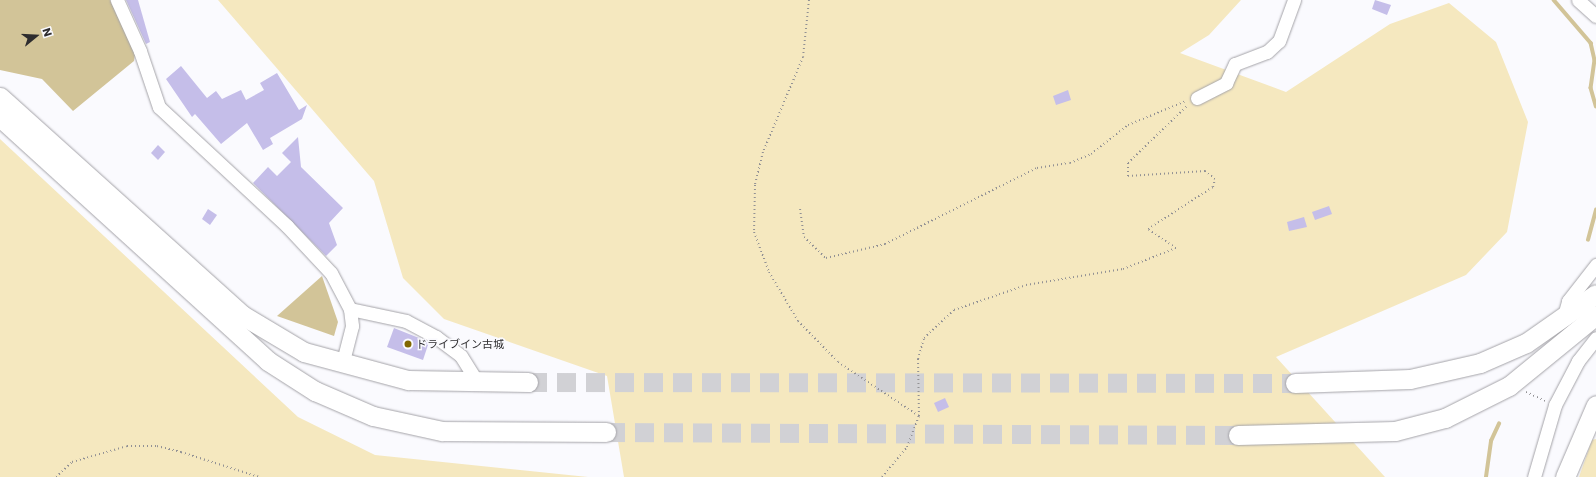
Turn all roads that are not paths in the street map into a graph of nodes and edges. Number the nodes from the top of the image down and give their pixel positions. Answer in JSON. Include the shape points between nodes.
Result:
{"nodes":[{"id":1,"x":117,"y":0,"type":"edge"},
{"id":2,"x":1294,"y":0,"type":"edge"},
{"id":3,"x":1578,"y":0,"type":"edge"},
{"id":4,"x":1596,"y":16,"type":"edge"},
{"id":5,"x":0,"y":97,"type":"edge"},
{"id":6,"x":1196,"y":98,"type":"road end"},
{"id":7,"x":0,"y":117,"type":"edge"},
{"id":8,"x":1596,"y":265,"type":"edge"},
{"id":9,"x":1596,"y":294,"type":"edge"},
{"id":10,"x":350,"y":309,"type":"junction"},
{"id":11,"x":1596,"y":315,"type":"edge"},
{"id":12,"x":1562,"y":321,"type":"junction"},
{"id":13,"x":1596,"y":338,"type":"edge"},
{"id":14,"x":342,"y":365,"type":"junction"},
{"id":15,"x":477,"y":382,"type":"junction"},
{"id":16,"x":528,"y":382,"type":"tunnel mouth"},
{"id":17,"x":1295,"y":383,"type":"tunnel mouth"},
{"id":18,"x":1596,"y":405,"type":"edge"},
{"id":19,"x":606,"y":432,"type":"tunnel mouth"},
{"id":20,"x":1238,"y":435,"type":"tunnel mouth"},
{"id":21,"x":1534,"y":477,"type":"edge"},
{"id":22,"x":1565,"y":477,"type":"edge"}],
"edges":[{"from":1,"to":10,"type":"street","via":[[140,51],[159,107],[318,258],[331,273]]},
{"from":2,"to":6,"type":"street","via":[[1279,41],[1267,52],[1235,64],[1226,83]]},
{"from":3,"to":4,"type":"street"},
{"from":5,"to":14,"type":"street","via":[[242,315],[304,352]]},
{"from":7,"to":19,"type":"street","via":[[268,361],[315,391],[374,416],[442,431]]},
{"from":8,"to":12,"type":"street","via":[[1568,301]]},
{"from":9,"to":12,"type":"street"},
{"from":10,"to":14,"type":"street","via":[[352,326]]},
{"from":10,"to":15,"type":"street","via":[[406,321],[436,336],[461,356]]},
{"from":11,"to":20,"type":"street","via":[[1509,386],[1445,418],[1395,431]]},
{"from":12,"to":17,"type":"street","via":[[1526,343],[1458,370],[1410,379]]},
{"from":13,"to":21,"type":"street","via":[[1578,361],[1555,405]]},
{"from":14,"to":15,"type":"street","via":[[408,380]]},
{"from":15,"to":16,"type":"street"},
{"from":18,"to":22,"type":"street"}]}
